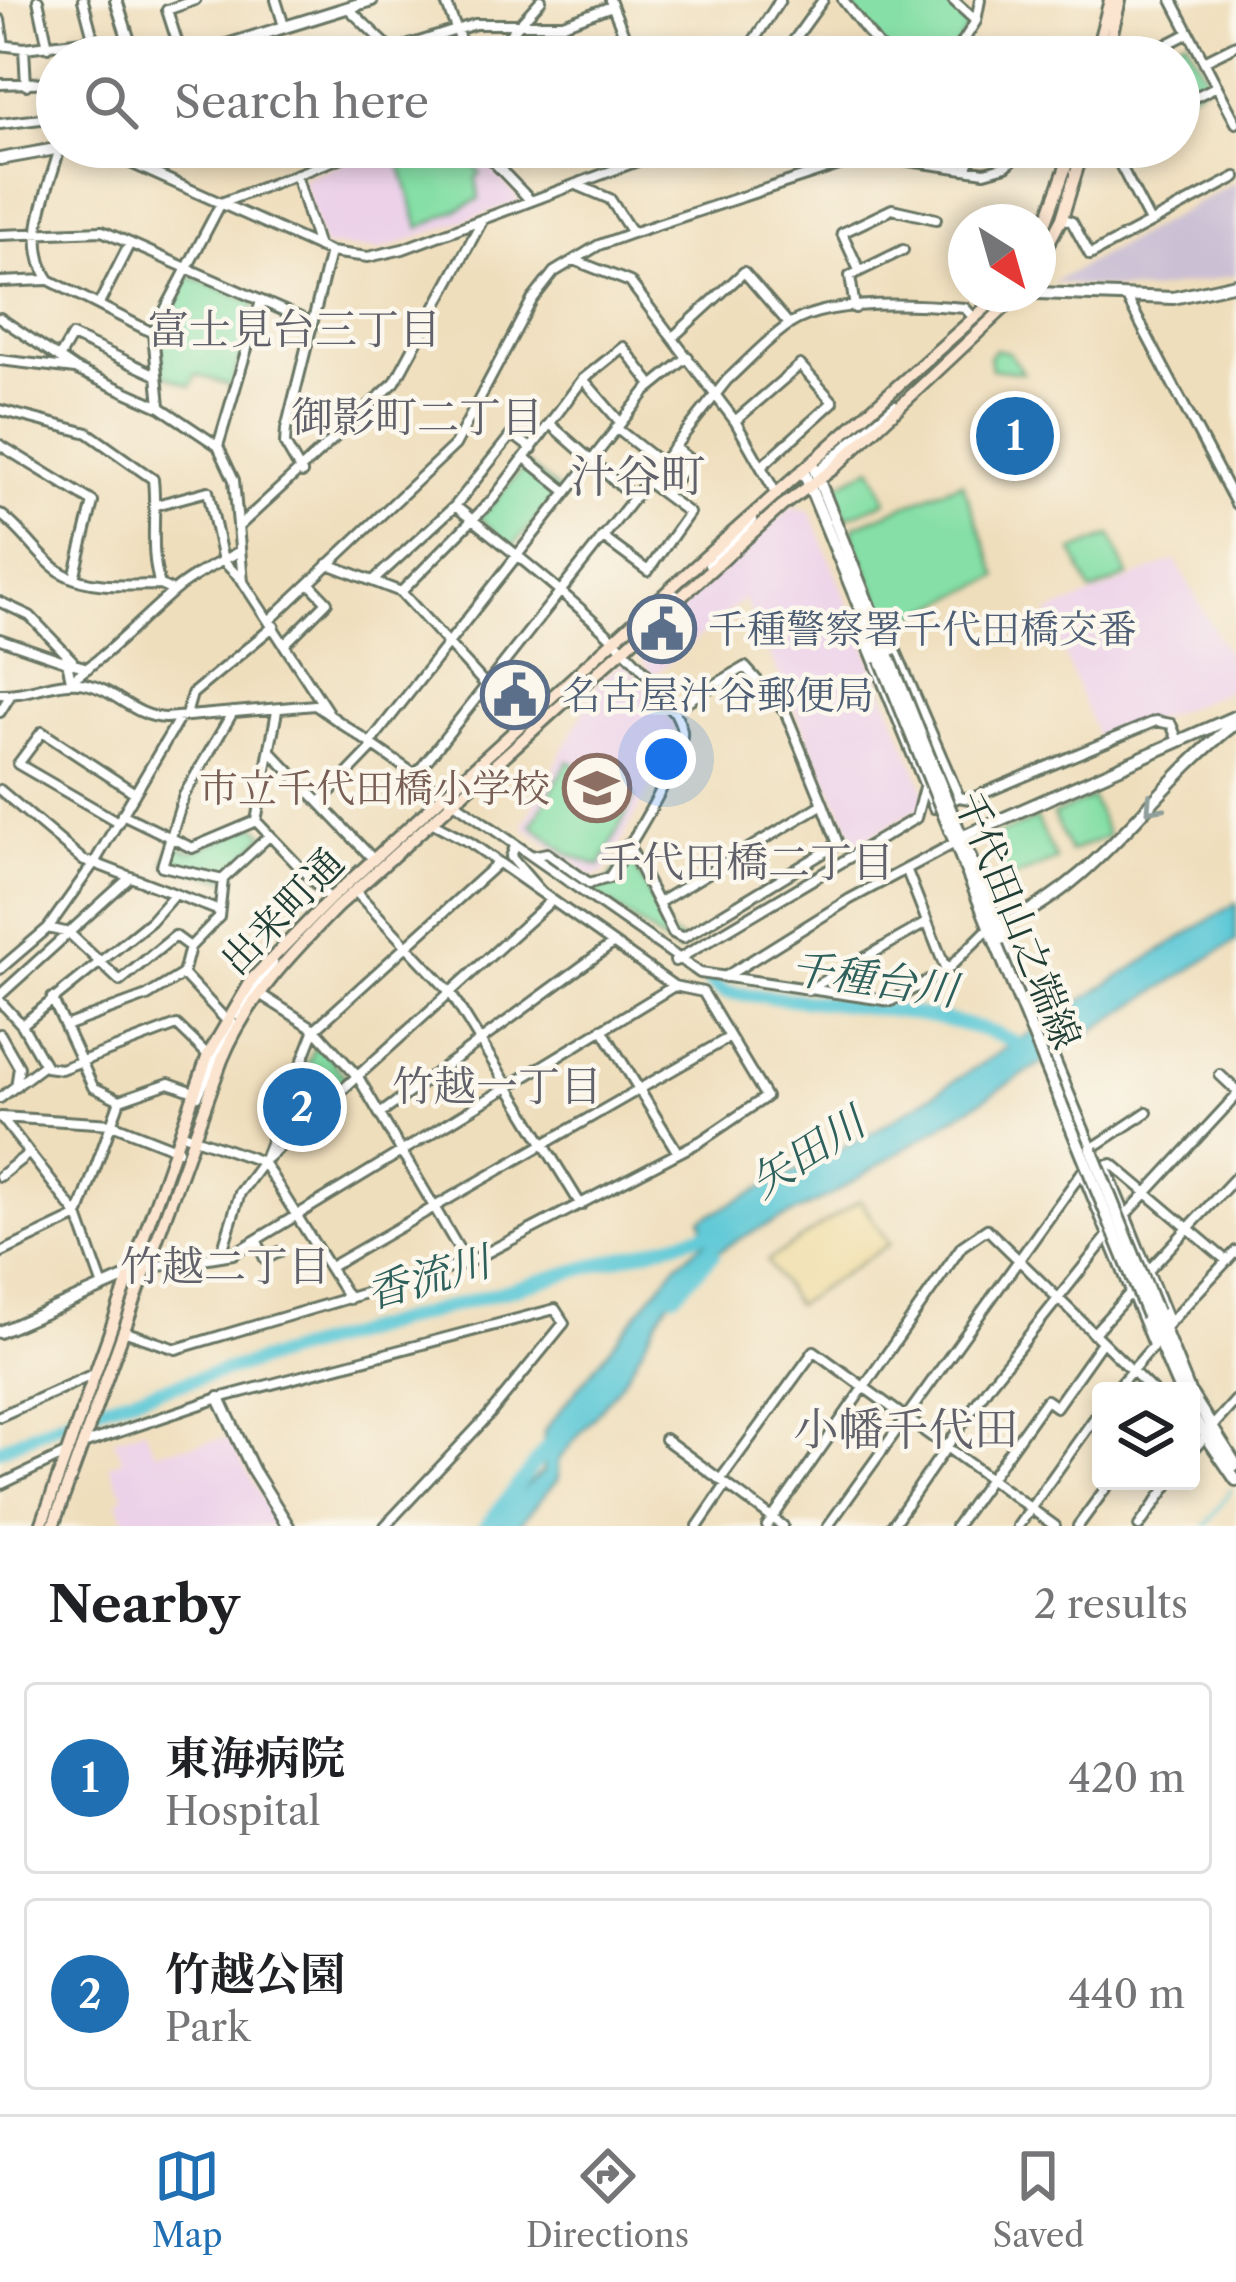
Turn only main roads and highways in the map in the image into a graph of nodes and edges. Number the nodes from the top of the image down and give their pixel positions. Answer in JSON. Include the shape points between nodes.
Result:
{"nodes":[{"id":1,"x":1110,"y":0,"type":"edge"},
{"id":2,"x":1120,"y":0,"type":"edge"},
{"id":3,"x":1105,"y":36,"type":"edge"},
{"id":4,"x":1109,"y":36,"type":"edge"},
{"id":5,"x":1065,"y":168,"type":"edge"},
{"id":6,"x":1077,"y":168,"type":"edge"},
{"id":7,"x":1052,"y":204,"type":"edge"},
{"id":8,"x":1056,"y":229,"type":"edge"},
{"id":9,"x":983,"y":312,"type":"edge"},
{"id":10,"x":999,"y":312,"type":"edge"},
{"id":11,"x":811,"y":475,"type":"junction"},
{"id":12,"x":780,"y":500,"type":"junction"},
{"id":13,"x":618,"y":644,"type":"junction"},
{"id":14,"x":448,"y":800,"type":"junction"},
{"id":15,"x":334,"y":903,"type":"junction"},
{"id":16,"x":253,"y":989,"type":"junction"},
{"id":17,"x":232,"y":1026,"type":"junction"},
{"id":18,"x":188,"y":1136,"type":"junction"},
{"id":19,"x":141,"y":1270,"type":"junction"},
{"id":20,"x":93,"y":1394,"type":"junction"},
{"id":21,"x":75,"y":1444,"type":"junction"},
{"id":22,"x":41,"y":1526,"type":"edge"},
{"id":23,"x":51,"y":1526,"type":"edge"}],
"edges":[{"from":1,"to":3,"type":"main road"},
{"from":2,"to":4,"type":"main road"},
{"from":5,"to":7,"type":"main road"},
{"from":6,"to":8,"type":"main road"},
{"from":9,"to":11,"type":"main road","name":"出来町通"},
{"from":10,"to":11,"type":"main road","name":"出来町通"},
{"from":11,"to":12,"type":"main road","name":"出来町通"},
{"from":12,"to":13,"type":"main road","name":"出来町通"},
{"from":12,"to":13,"type":"main road","name":"出来町通"},
{"from":13,"to":14,"type":"main road","name":"出来町通"},
{"from":13,"to":14,"type":"main road","name":"出来町通"},
{"from":14,"to":15,"type":"main road","name":"出来町通"},
{"from":14,"to":15,"type":"main road","name":"出来町通","via":[[433,823]]},
{"from":15,"to":16,"type":"main road"},
{"from":15,"to":16,"type":"main road","name":"出来町通","via":[[267,962]]},
{"from":16,"to":17,"type":"main road"},
{"from":17,"to":18,"type":"main road","name":"出来町通"},
{"from":17,"to":18,"type":"main road","name":"出来町通","via":[[208,1055]]},
{"from":18,"to":19,"type":"main road","name":"出来町通"},
{"from":19,"to":20,"type":"main road","name":"出来町通"},
{"from":19,"to":20,"type":"main road","name":"出来町通"},
{"from":20,"to":21,"type":"main road","name":"出来町通"},
{"from":21,"to":22,"type":"main road","name":"出来町通"},
{"from":21,"to":23,"type":"main road","name":"出来町通"}]}
